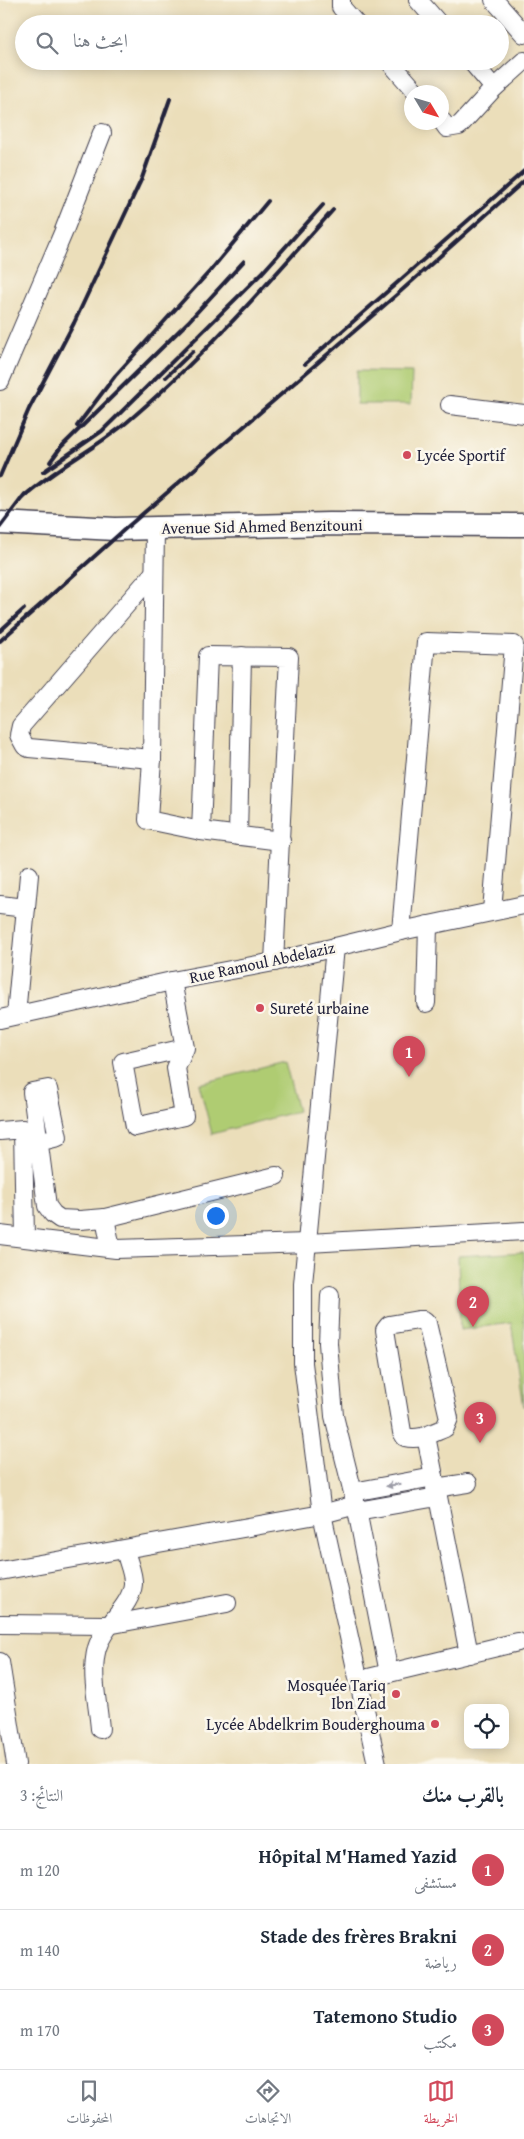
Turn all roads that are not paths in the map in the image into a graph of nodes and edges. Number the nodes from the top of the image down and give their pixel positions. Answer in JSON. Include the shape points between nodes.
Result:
{"nodes":[{"id":1,"x":341,"y":0,"type":"edge"},
{"id":2,"x":418,"y":0,"type":"edge"},
{"id":3,"x":494,"y":0,"type":"edge"},
{"id":4,"x":348,"y":15,"type":"edge"},
{"id":5,"x":431,"y":15,"type":"edge"},
{"id":6,"x":507,"y":15,"type":"edge"},
{"id":7,"x":509,"y":17,"type":"edge"},
{"id":8,"x":524,"y":34,"type":"edge"},
{"id":9,"x":524,"y":61,"type":"edge"},
{"id":10,"x":397,"y":70,"type":"edge"},
{"id":11,"x":479,"y":70,"type":"edge"},
{"id":12,"x":410,"y":85,"type":"edge"},
{"id":13,"x":494,"y":88,"type":"junction"},
{"id":14,"x":449,"y":128,"type":"edge"},
{"id":15,"x":102,"y":132,"type":"dead end"},
{"id":16,"x":0,"y":381,"type":"edge"},
{"id":17,"x":450,"y":405,"type":"dead end"},
{"id":18,"x":524,"y":414,"type":"edge"},
{"id":19,"x":0,"y":523,"type":"edge"},
{"id":20,"x":524,"y":525,"type":"edge"},
{"id":21,"x":155,"y":528,"type":"junction"},
{"id":22,"x":153,"y":574,"type":"junction"},
{"id":23,"x":242,"y":656,"type":"junction"},
{"id":24,"x":152,"y":759,"type":"junction"},
{"id":25,"x":201,"y":831,"type":"junction"},
{"id":26,"x":238,"y":836,"type":"junction"},
{"id":27,"x":281,"y":841,"type":"junction"},
{"id":28,"x":29,"y":875,"type":"dead end"},
{"id":29,"x":0,"y":905,"type":"edge"},
{"id":30,"x":524,"y":905,"type":"edge"},
{"id":31,"x":26,"y":908,"type":"junction"},
{"id":32,"x":492,"y":911,"type":"junction"},
{"id":33,"x":428,"y":926,"type":"junction"},
{"id":34,"x":401,"y":930,"type":"junction"},
{"id":35,"x":335,"y":947,"type":"junction"},
{"id":36,"x":274,"y":962,"type":"junction"},
{"id":37,"x":172,"y":981,"type":"junction"},
{"id":38,"x":426,"y":1003,"type":"dead end"},
{"id":39,"x":8,"y":1017,"type":"edge"},
{"id":40,"x":185,"y":1048,"type":"junction"},
{"id":41,"x":0,"y":1131,"type":"edge"},
{"id":42,"x":38,"y":1142,"type":"dead end"},
{"id":43,"x":276,"y":1176,"type":"dead end"},
{"id":44,"x":105,"y":1218,"type":"junction"},
{"id":45,"x":524,"y":1231,"type":"edge"},
{"id":46,"x":0,"y":1235,"type":"edge"},
{"id":47,"x":25,"y":1238,"type":"junction"},
{"id":48,"x":308,"y":1243,"type":"junction"},
{"id":49,"x":111,"y":1248,"type":"junction"},
{"id":50,"x":330,"y":1296,"type":"dead end"},
{"id":51,"x":426,"y":1436,"type":"junction"},
{"id":52,"x":468,"y":1483,"type":"dead end"},
{"id":53,"x":435,"y":1487,"type":"junction"},
{"id":54,"x":355,"y":1502,"type":"junction"},
{"id":55,"x":322,"y":1514,"type":"junction"},
{"id":56,"x":125,"y":1550,"type":"junction"},
{"id":57,"x":0,"y":1571,"type":"edge"},
{"id":58,"x":227,"y":1603,"type":"dead end"},
{"id":59,"x":0,"y":1624,"type":"edge"},
{"id":60,"x":108,"y":1625,"type":"junction"},
{"id":61,"x":518,"y":1642,"type":"dead end"},
{"id":62,"x":469,"y":1654,"type":"junction"},
{"id":63,"x":0,"y":1662,"type":"edge"},
{"id":64,"x":390,"y":1673,"type":"junction"},
{"id":65,"x":360,"y":1680,"type":"junction"},
{"id":66,"x":100,"y":1729,"type":"dead end"},
{"id":67,"x":16,"y":1764,"type":"edge"},
{"id":68,"x":377,"y":1764,"type":"edge"}],
"edges":[{"from":1,"to":4,"type":"street","via":[[341,7]]},
{"from":2,"to":5,"type":"street"},
{"from":3,"to":6,"type":"street"},
{"from":7,"to":8,"type":"street"},
{"from":9,"to":13,"type":"street"},
{"from":10,"to":12,"type":"street"},
{"from":11,"to":13,"type":"street"},
{"from":13,"to":14,"type":"street","via":[[459,126]]},
{"from":15,"to":16,"type":"street"},
{"from":17,"to":18,"type":"street"},
{"from":19,"to":21,"type":"main road","name":"Avenue Sid Ahmed Benzitouni"},
{"from":20,"to":21,"type":"main road","name":"Avenue Sid Ahmed Benzitouni","via":[[329,524]]},
{"from":21,"to":22,"type":"street"},
{"from":22,"to":24,"type":"street"},
{"from":22,"to":24,"type":"street","via":[[22,726],[19,735],[29,748]]},
{"from":23,"to":25,"type":"street","via":[[208,656]]},
{"from":23,"to":26,"type":"street"},
{"from":23,"to":27,"type":"street","via":[[289,657]]},
{"from":24,"to":25,"type":"street","via":[[148,820]]},
{"from":25,"to":26,"type":"street"},
{"from":26,"to":27,"type":"street"},
{"from":27,"to":36,"type":"street"},
{"from":28,"to":31,"type":"street"},
{"from":29,"to":31,"type":"street"},
{"from":30,"to":32,"type":"street","name":"Rue Ramoul Abdelaziz"},
{"from":31,"to":39,"type":"street"},
{"from":32,"to":33,"type":"street","name":"Rue Ramoul Abdelaziz"},
{"from":32,"to":34,"type":"street","via":[[514,645],[426,642]]},
{"from":33,"to":34,"type":"street","name":"Rue Ramoul Abdelaziz"},
{"from":33,"to":38,"type":"street"},
{"from":34,"to":35,"type":"street","name":"Rue Ramoul Abdelaziz"},
{"from":35,"to":36,"type":"street","name":"Rue Ramoul Abdelaziz"},
{"from":35,"to":48,"type":"street"},
{"from":36,"to":37,"type":"street","name":"Rue Ramoul Abdelaziz"},
{"from":37,"to":39,"type":"street","name":"Rue Ramoul Abdelaziz"},
{"from":37,"to":40,"type":"street"},
{"from":40,"to":40,"type":"street","via":[[176,1068],[184,1116],[135,1127],[122,1062]]},
{"from":41,"to":47,"type":"street","via":[[23,1129]]},
{"from":42,"to":44,"type":"street","via":[[45,1197],[53,1214],[60,1219],[71,1220]]},
{"from":43,"to":44,"type":"street"},
{"from":44,"to":49,"type":"street"},
{"from":45,"to":48,"type":"street"},
{"from":46,"to":47,"type":"street"},
{"from":47,"to":49,"type":"street"},
{"from":48,"to":49,"type":"street"},
{"from":48,"to":55,"type":"street","via":[[302,1284],[303,1363]]},
{"from":50,"to":54,"type":"street","via":[[328,1343],[334,1416]]},
{"from":51,"to":51,"type":"street","via":[[412,1439],[402,1432],[385,1330],[389,1325],[418,1320],[427,1323],[449,1418],[445,1428]]},
{"from":51,"to":53,"type":"street"},
{"from":52,"to":53,"type":"street"},
{"from":53,"to":54,"type":"street"},
{"from":53,"to":62,"type":"street"},
{"from":54,"to":55,"type":"street"},
{"from":54,"to":64,"type":"street"},
{"from":55,"to":56,"type":"street"},
{"from":55,"to":65,"type":"street"},
{"from":56,"to":57,"type":"street"},
{"from":56,"to":60,"type":"street","via":[[133,1583],[129,1598]]},
{"from":58,"to":60,"type":"street"},
{"from":59,"to":60,"type":"street"},
{"from":60,"to":66,"type":"street","via":[[97,1648],[95,1676]]},
{"from":61,"to":62,"type":"street"},
{"from":62,"to":64,"type":"street"},
{"from":63,"to":67,"type":"street"},
{"from":64,"to":65,"type":"street"},
{"from":65,"to":68,"type":"street"}]}
